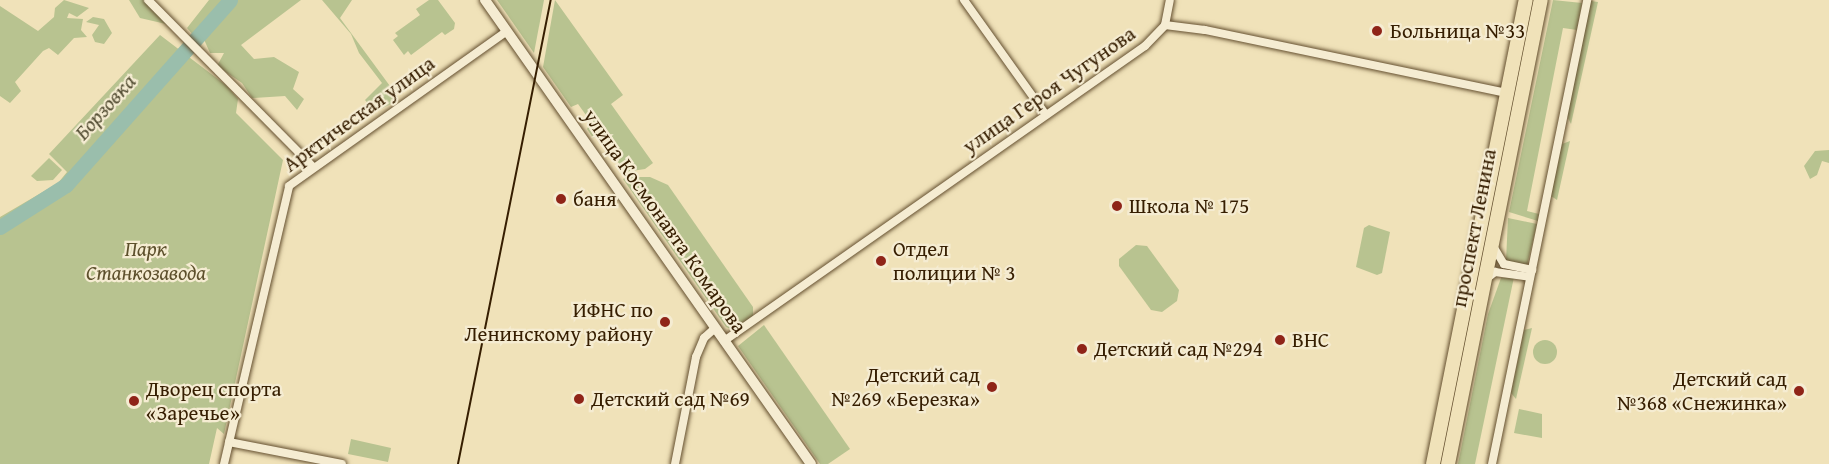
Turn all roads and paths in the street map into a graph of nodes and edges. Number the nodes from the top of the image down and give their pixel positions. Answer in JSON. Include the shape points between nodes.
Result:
{"nodes":[{"id":1,"x":148,"y":0,"type":"edge"},
{"id":2,"x":486,"y":0,"type":"edge"},
{"id":3,"x":964,"y":0,"type":"edge"},
{"id":4,"x":1170,"y":0,"type":"edge"},
{"id":5,"x":1526,"y":0,"type":"edge"},
{"id":6,"x":1541,"y":0,"type":"edge"},
{"id":7,"x":1587,"y":0,"type":"edge"},
{"id":8,"x":1165,"y":25,"type":"junction"},
{"id":9,"x":507,"y":31,"type":"junction"},
{"id":10,"x":1507,"y":93,"type":"junction"},
{"id":11,"x":1046,"y":115,"type":"junction"},
{"id":12,"x":312,"y":166,"type":"junction"},
{"id":13,"x":1492,"y":244,"type":"junction"},
{"id":14,"x":1531,"y":274,"type":"junction"},
{"id":15,"x":1485,"y":280,"type":"junction"},
{"id":16,"x":715,"y":328,"type":"junction"},
{"id":17,"x":724,"y":341,"type":"junction"},
{"id":18,"x":229,"y":442,"type":"junction"},
{"id":19,"x":224,"y":464,"type":"edge"},
{"id":20,"x":342,"y":464,"type":"edge"},
{"id":21,"x":675,"y":464,"type":"edge"},
{"id":22,"x":811,"y":464,"type":"edge"},
{"id":23,"x":1432,"y":464,"type":"edge"},
{"id":24,"x":1448,"y":464,"type":"edge"},
{"id":25,"x":1492,"y":464,"type":"edge"}],
"edges":[{"from":1,"to":12,"type":"street"},
{"from":2,"to":9,"type":"street","name":"улица Космонавта Комарова"},
{"from":3,"to":11,"type":"street"},
{"from":4,"to":8,"type":"street"},
{"from":5,"to":10,"type":"main road","name":"проспект Ленина"},
{"from":6,"to":13,"type":"main road","name":"проспект Ленина"},
{"from":7,"to":14,"type":"street"},
{"from":8,"to":10,"type":"street","name":"улица Героя Чугунова"},
{"from":8,"to":11,"type":"street","name":"улица Героя Чугунова","via":[[1145,46]]},
{"from":9,"to":12,"type":"street","name":"Арктическая улица"},
{"from":9,"to":16,"type":"street","name":"улица Космонавта Комарова"},
{"from":10,"to":23,"type":"main road","name":"проспект Ленина"},
{"from":11,"to":17,"type":"street","name":"улица Героя Чугунова"},
{"from":12,"to":18,"type":"street","name":"Арктическая улица","via":[[294,180],[285,194]]},
{"from":13,"to":14,"type":"street","via":[[1504,264]]},
{"from":13,"to":15,"type":"main road","name":"проспект Ленина"},
{"from":14,"to":15,"type":"street","via":[[1495,272]]},
{"from":14,"to":25,"type":"street"},
{"from":15,"to":24,"type":"main road","name":"проспект Ленина"},
{"from":16,"to":17,"type":"street","name":"улица Космонавта Комарова"},
{"from":16,"to":21,"type":"street","via":[[704,338],[696,357]]},
{"from":17,"to":22,"type":"street","name":"улица Космонавта Комарова"},
{"from":18,"to":19,"type":"street","name":"Арктическая улица"},
{"from":18,"to":20,"type":"street"}]}
